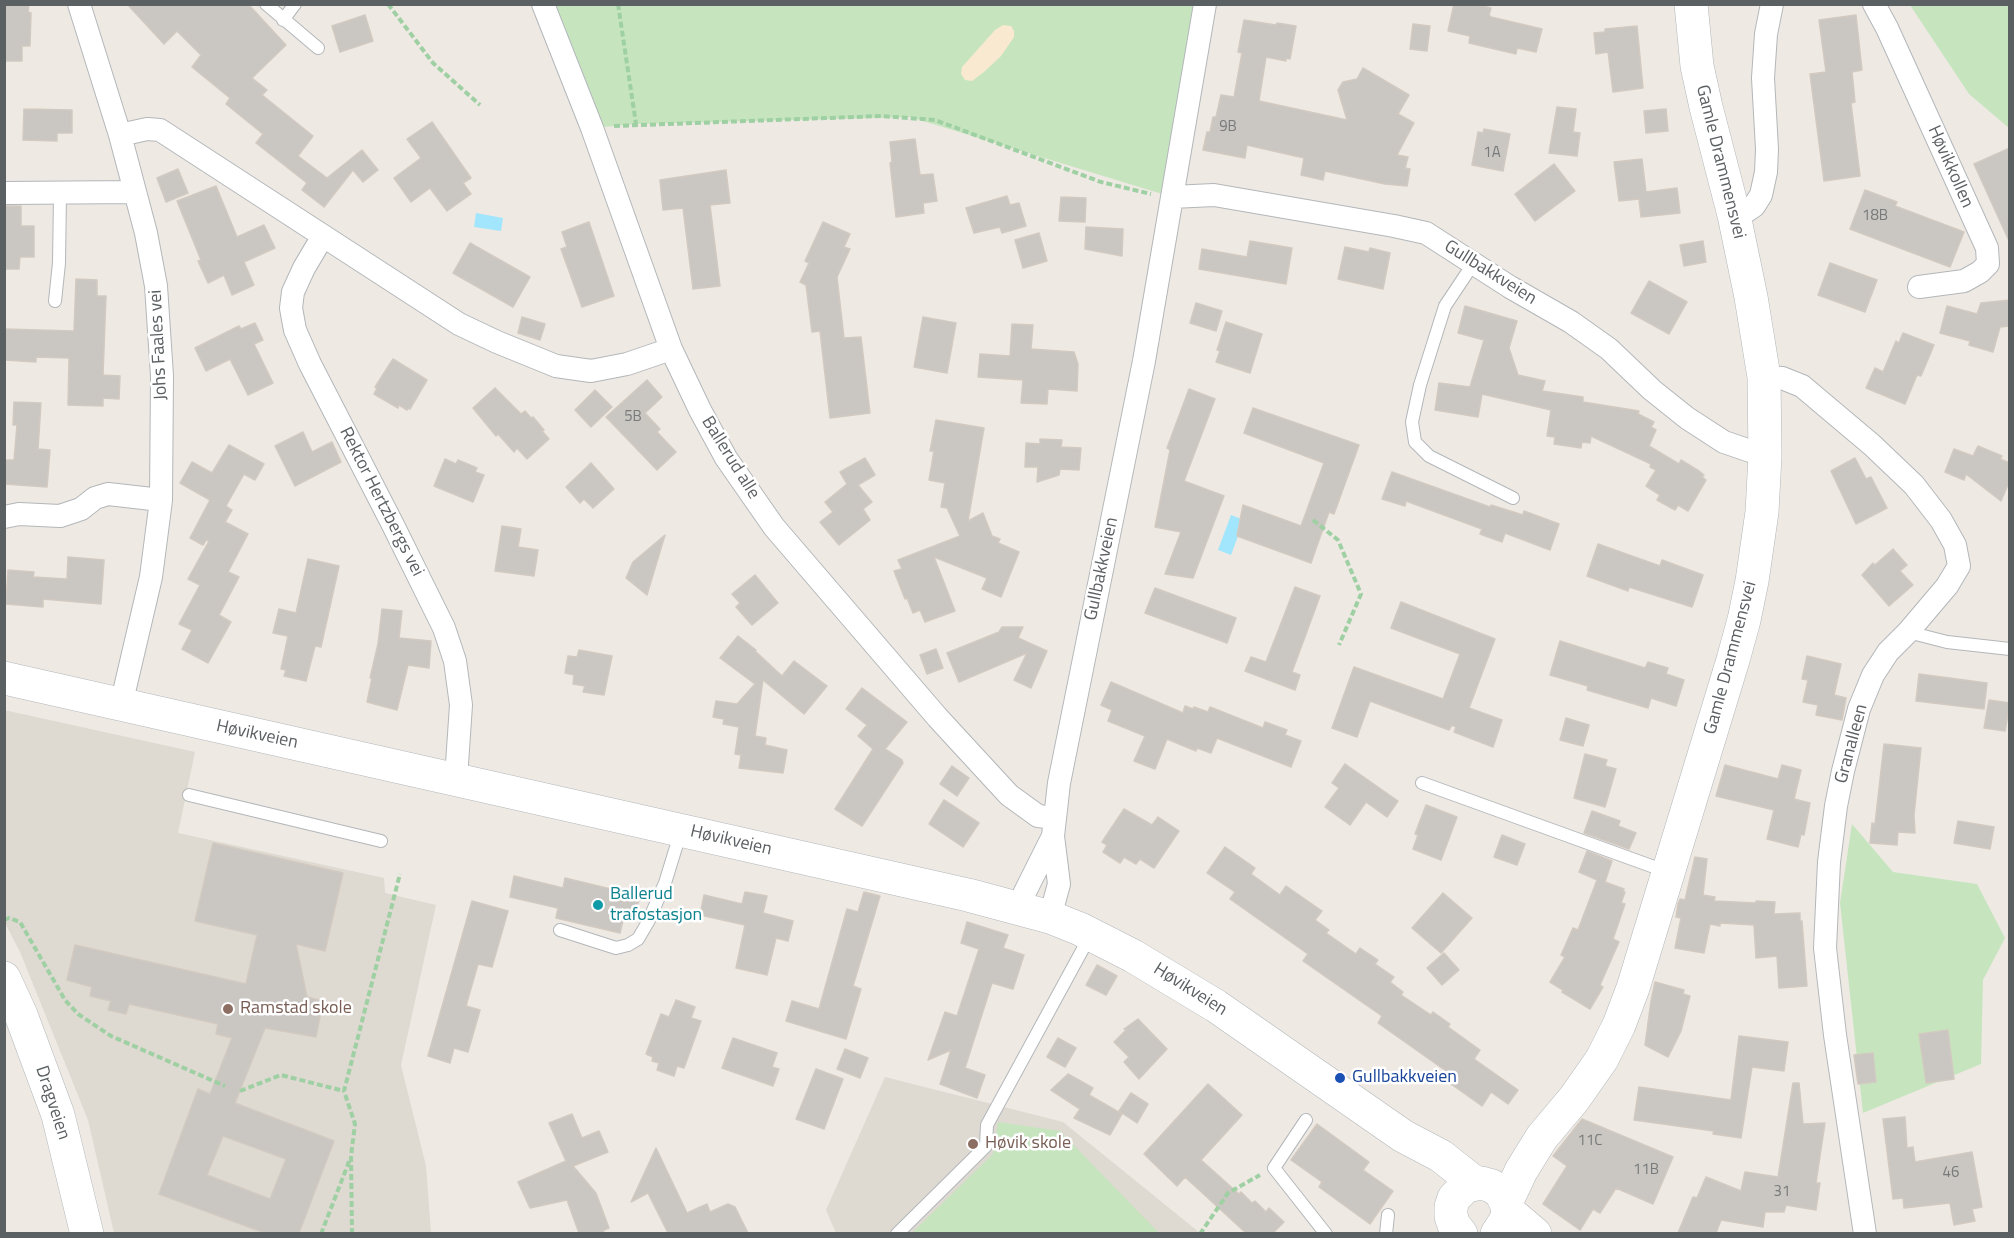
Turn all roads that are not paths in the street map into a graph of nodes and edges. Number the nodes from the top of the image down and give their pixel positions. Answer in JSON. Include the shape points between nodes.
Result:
{"nodes":[{"id":1,"x":79,"y":4,"type":"edge"},
{"id":2,"x":266,"y":4,"type":"edge"},
{"id":3,"x":295,"y":4,"type":"edge"},
{"id":4,"x":543,"y":4,"type":"edge"},
{"id":5,"x":1205,"y":4,"type":"edge"},
{"id":6,"x":1691,"y":4,"type":"edge"},
{"id":7,"x":1773,"y":4,"type":"edge"},
{"id":8,"x":1874,"y":4,"type":"edge"},
{"id":9,"x":283,"y":20,"type":"junction"},
{"id":10,"x":318,"y":48,"type":"dead end"},
{"id":11,"x":120,"y":135,"type":"junction"},
{"id":12,"x":135,"y":192,"type":"junction"},
{"id":13,"x":4,"y":193,"type":"edge"},
{"id":14,"x":60,"y":194,"type":"junction"},
{"id":15,"x":1172,"y":197,"type":"junction"},
{"id":16,"x":1734,"y":215,"type":"junction"},
{"id":17,"x":322,"y":236,"type":"junction"},
{"id":18,"x":1473,"y":264,"type":"junction"},
{"id":19,"x":1919,"y":287,"type":"dead end"},
{"id":20,"x":55,"y":301,"type":"dead end"},
{"id":21,"x":671,"y":349,"type":"junction"},
{"id":22,"x":1764,"y":377,"type":"junction"},
{"id":23,"x":1765,"y":456,"type":"junction"},
{"id":24,"x":1513,"y":498,"type":"dead end"},
{"id":25,"x":161,"y":500,"type":"junction"},
{"id":26,"x":4,"y":517,"type":"edge"},
{"id":27,"x":1908,"y":632,"type":"junction"},
{"id":28,"x":2010,"y":649,"type":"edge"},
{"id":29,"x":4,"y":678,"type":"edge"},
{"id":30,"x":122,"y":705,"type":"junction"},
{"id":31,"x":454,"y":779,"type":"junction"},
{"id":32,"x":1422,"y":783,"type":"dead end"},
{"id":33,"x":189,"y":795,"type":"dead end"},
{"id":34,"x":1054,"y":827,"type":"junction"},
{"id":35,"x":681,"y":830,"type":"junction"},
{"id":36,"x":381,"y":841,"type":"dead end"},
{"id":37,"x":1670,"y":872,"type":"junction"},
{"id":38,"x":1035,"y":913,"type":"junction"},
{"id":39,"x":560,"y":930,"type":"dead end"},
{"id":40,"x":1090,"y":935,"type":"junction"},
{"id":41,"x":4,"y":978,"type":"edge"},
{"id":42,"x":1306,"y":1120,"type":"dead end"},
{"id":43,"x":1402,"y":1137,"type":"junction"},
{"id":44,"x":1542,"y":1137,"type":"junction"},
{"id":45,"x":1478,"y":1183,"type":"junction"},
{"id":46,"x":1388,"y":1215,"type":"dead end"},
{"id":47,"x":1504,"y":1216,"type":"edge"},
{"id":48,"x":1452,"y":1222,"type":"edge"},
{"id":49,"x":87,"y":1233,"type":"edge"},
{"id":50,"x":897,"y":1233,"type":"edge"},
{"id":51,"x":1326,"y":1233,"type":"edge"},
{"id":52,"x":1386,"y":1233,"type":"edge"},
{"id":53,"x":1535,"y":1233,"type":"edge"},
{"id":54,"x":1865,"y":1233,"type":"edge"}],
"edges":[{"from":1,"to":11,"type":"street","name":"Johs Faales vei"},
{"from":2,"to":9,"type":"lane"},
{"from":3,"to":9,"type":"lane"},
{"from":4,"to":21,"type":"street","name":"Ballerud alle"},
{"from":5,"to":15,"type":"street","name":"Gullbakkveien"},
{"from":6,"to":16,"type":"main road","name":"Gamle Drammensvei","via":[[1697,66]]},
{"from":7,"to":16,"type":"street","via":[[1763,78],[1766,172],[1754,206]]},
{"from":8,"to":19,"type":"street","name":"Høvikkollen","via":[[1987,248],[1988,264],[1980,272],[1964,281]]},
{"from":9,"to":10,"type":"lane"},
{"from":11,"to":12,"type":"street","name":"Johs Faales vei"},
{"from":11,"to":17,"type":"street","via":[[160,130]]},
{"from":12,"to":14,"type":"street"},
{"from":12,"to":25,"type":"street","name":"Johs Faales vei","via":[[156,286],[162,376]]},
{"from":13,"to":14,"type":"street"},
{"from":14,"to":20,"type":"lane"},
{"from":15,"to":18,"type":"street","name":"Gullbakkveien","via":[[1214,195],[1404,228],[1426,233]]},
{"from":15,"to":34,"type":"street","name":"Gullbakkveien","via":[[1144,361],[1059,783]]},
{"from":16,"to":22,"type":"main road","name":"Gamle Drammensvei"},
{"from":17,"to":21,"type":"street","via":[[459,324],[556,366],[591,371]]},
{"from":17,"to":31,"type":"street","name":"Rektor Hertzbergs vei","via":[[293,292],[295,330],[444,628],[461,705]]},
{"from":18,"to":23,"type":"street","name":"Gullbakkveien","via":[[1609,349],[1687,418],[1724,442]]},
{"from":18,"to":24,"type":"lane","via":[[1445,306],[1420,385],[1412,422],[1415,442],[1430,456]]},
{"from":21,"to":34,"type":"street","name":"Ballerud alle","via":[[726,458],[774,528],[1009,795]]},
{"from":22,"to":23,"type":"main road","name":"Gamle Drammensvei"},
{"from":22,"to":27,"type":"street","name":"Granalleen","via":[[1782,378],[1802,386],[1914,485],[1941,520],[1955,545],[1959,566]]},
{"from":23,"to":37,"type":"main road","name":"Gamle Drammensvei","via":[[1758,540],[1744,620]]},
{"from":25,"to":26,"type":"street","via":[[108,494],[60,516],[19,513]]},
{"from":25,"to":30,"type":"street","name":"Johs Faales vei","via":[[151,578]]},
{"from":27,"to":28,"type":"lane","via":[[1947,642]]},
{"from":27,"to":54,"type":"street","name":"Granalleen","via":[[1888,651],[1859,709],[1843,771],[1829,862],[1825,948]]},
{"from":29,"to":30,"type":"main road","name":"Høvikveien"},
{"from":30,"to":31,"type":"main road","name":"Høvikveien"},
{"from":31,"to":35,"type":"main road","name":"Høvikveien"},
{"from":32,"to":37,"type":"lane"},
{"from":33,"to":36,"type":"lane"},
{"from":34,"to":38,"type":"street","name":"Gullbakkveien","via":[[1059,884]]},
{"from":34,"to":38,"type":"street","name":"Gullbakkveien","via":[[1024,894]]},
{"from":35,"to":38,"type":"main road","name":"Høvikveien"},
{"from":35,"to":39,"type":"lane","via":[[665,883],[638,939],[616,948]]},
{"from":37,"to":44,"type":"main road","name":"Gamle Drammensvei","via":[[1619,1025],[1602,1059]]},
{"from":38,"to":40,"type":"main road","name":"Høvikveien"},
{"from":40,"to":43,"type":"main road","name":"Høvikveien","via":[[1216,1006]]},
{"from":40,"to":50,"type":"lane","via":[[987,1125],[986,1146]]},
{"from":41,"to":49,"type":"main road","name":"Dragveien","via":[[58,1115]]},
{"from":42,"to":51,"type":"lane","via":[[1275,1168]]},
{"from":43,"to":45,"type":"main road","name":"Høvikveien","via":[[1441,1156]]},
{"from":43,"to":48,"type":"main road","name":"Høvikveien","via":[[1428,1171]]},
{"from":44,"to":45,"type":"main road","name":"Gamle Drammensvei"},
{"from":44,"to":47,"type":"main road","name":"Gamle Drammensvei","via":[[1521,1171]]},
{"from":45,"to":47,"type":"main road","name":"Høvikveien","via":[[1501,1193]]},
{"from":45,"to":48,"type":"main road","name":"Gamle Drammensvei","via":[[1459,1191]]},
{"from":46,"to":52,"type":"lane"},
{"from":47,"to":53,"type":"main road"}]}
